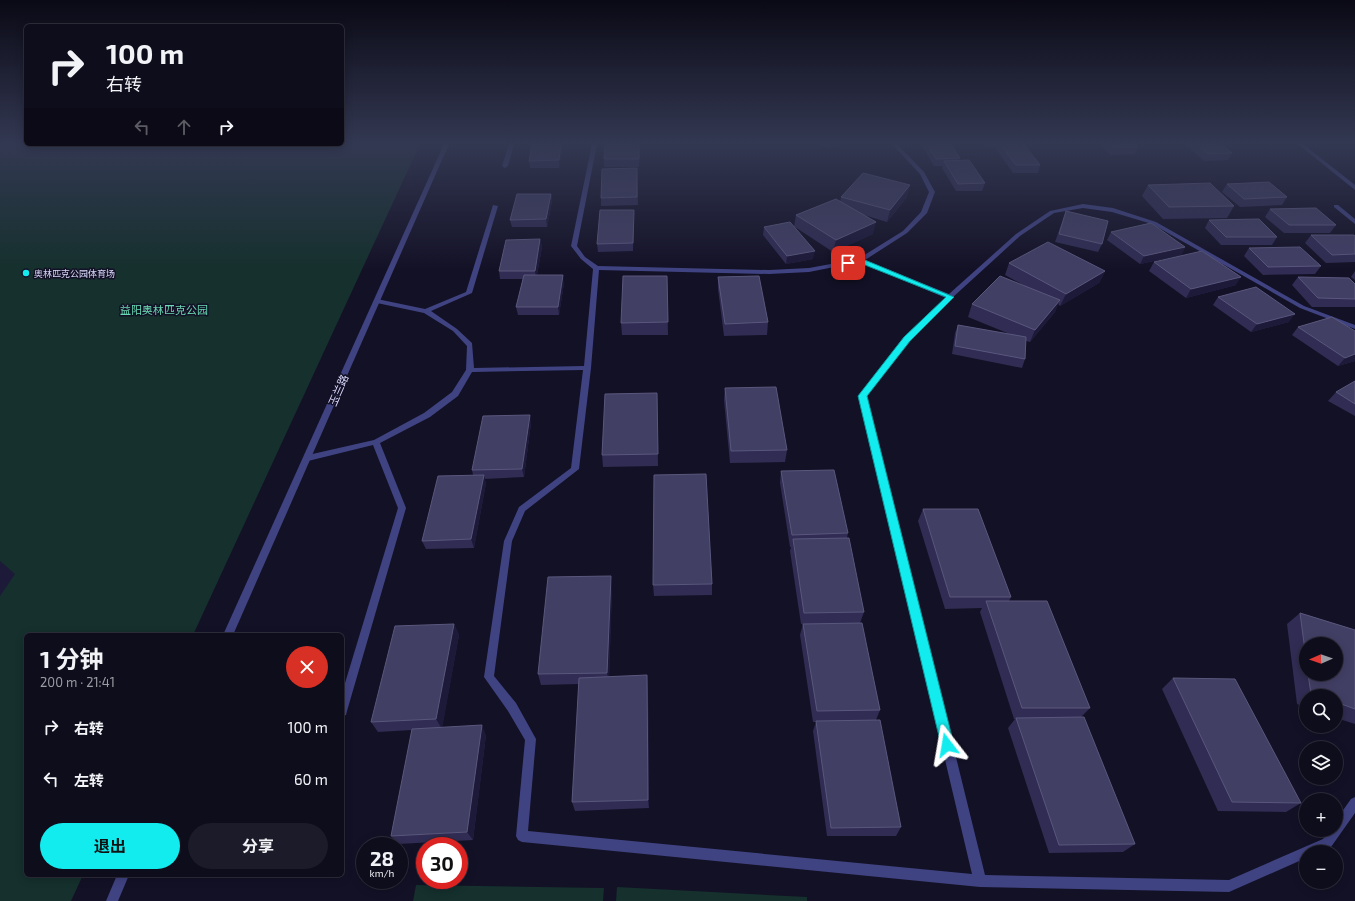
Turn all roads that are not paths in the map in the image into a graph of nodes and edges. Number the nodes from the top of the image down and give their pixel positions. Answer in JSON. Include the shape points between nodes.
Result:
{"nodes":[{"id":1,"x":428,"y":186,"type":"edge"},
{"id":2,"x":587,"y":186,"type":"edge"},
{"id":3,"x":929,"y":186,"type":"edge"},
{"id":4,"x":495,"y":206,"type":"dead end"},
{"id":5,"x":1336,"y":206,"type":"dead end"},
{"id":6,"x":1355,"y":222,"type":"edge"},
{"id":7,"x":860,"y":260,"type":"junction"},
{"id":8,"x":596,"y":268,"type":"junction"},
{"id":9,"x":950,"y":297,"type":"junction"},
{"id":10,"x":377,"y":301,"type":"junction"},
{"id":11,"x":426,"y":311,"type":"junction"},
{"id":12,"x":1355,"y":327,"type":"edge"},
{"id":13,"x":586,"y":368,"type":"junction"},
{"id":14,"x":470,"y":370,"type":"junction"},
{"id":15,"x":376,"y":442,"type":"junction"},
{"id":16,"x":308,"y":458,"type":"junction"},
{"id":17,"x":229,"y":633,"type":"edge"},
{"id":18,"x":344,"y":704,"type":"edge"},
{"id":19,"x":1355,"y":803,"type":"edge"},
{"id":20,"x":1321,"y":845,"type":"edge"},
{"id":21,"x":1299,"y":855,"type":"edge"},
{"id":22,"x":122,"y":877,"type":"edge"},
{"id":23,"x":980,"y":881,"type":"junction"},
{"id":24,"x":112,"y":901,"type":"edge"}],
"edges":[{"from":1,"to":10,"type":"street","name":"玉兰路"},
{"from":2,"to":8,"type":"street","via":[[574,246],[583,258]]},
{"from":3,"to":7,"type":"street","via":[[932,192],[924,212],[905,232]]},
{"from":4,"to":11,"type":"street","via":[[469,293]]},
{"from":5,"to":6,"type":"street"},
{"from":7,"to":8,"type":"street","via":[[809,270],[769,272]]},
{"from":7,"to":9,"type":"street"},
{"from":8,"to":13,"type":"street"},
{"from":9,"to":12,"type":"street","via":[[1018,234],[1052,212],[1083,206],[1113,210],[1154,223],[1302,307]]},
{"from":9,"to":23,"type":"street","via":[[907,339],[863,396]]},
{"from":10,"to":11,"type":"street"},
{"from":10,"to":16,"type":"street","name":"玉兰路"},
{"from":11,"to":14,"type":"street","via":[[455,330],[470,345]]},
{"from":13,"to":14,"type":"street"},
{"from":13,"to":23,"type":"street","via":[[575,469],[522,509],[508,540],[488,676],[512,707],[531,739],[522,836]]},
{"from":14,"to":15,"type":"street","via":[[454,394],[427,414]]},
{"from":15,"to":16,"type":"street"},
{"from":15,"to":18,"type":"street","via":[[402,508]]},
{"from":16,"to":17,"type":"street","name":"玉兰路"},
{"from":19,"to":20,"type":"street","via":[[1327,842]]},
{"from":21,"to":23,"type":"street","via":[[1229,886]]},
{"from":22,"to":24,"type":"street"}]}
